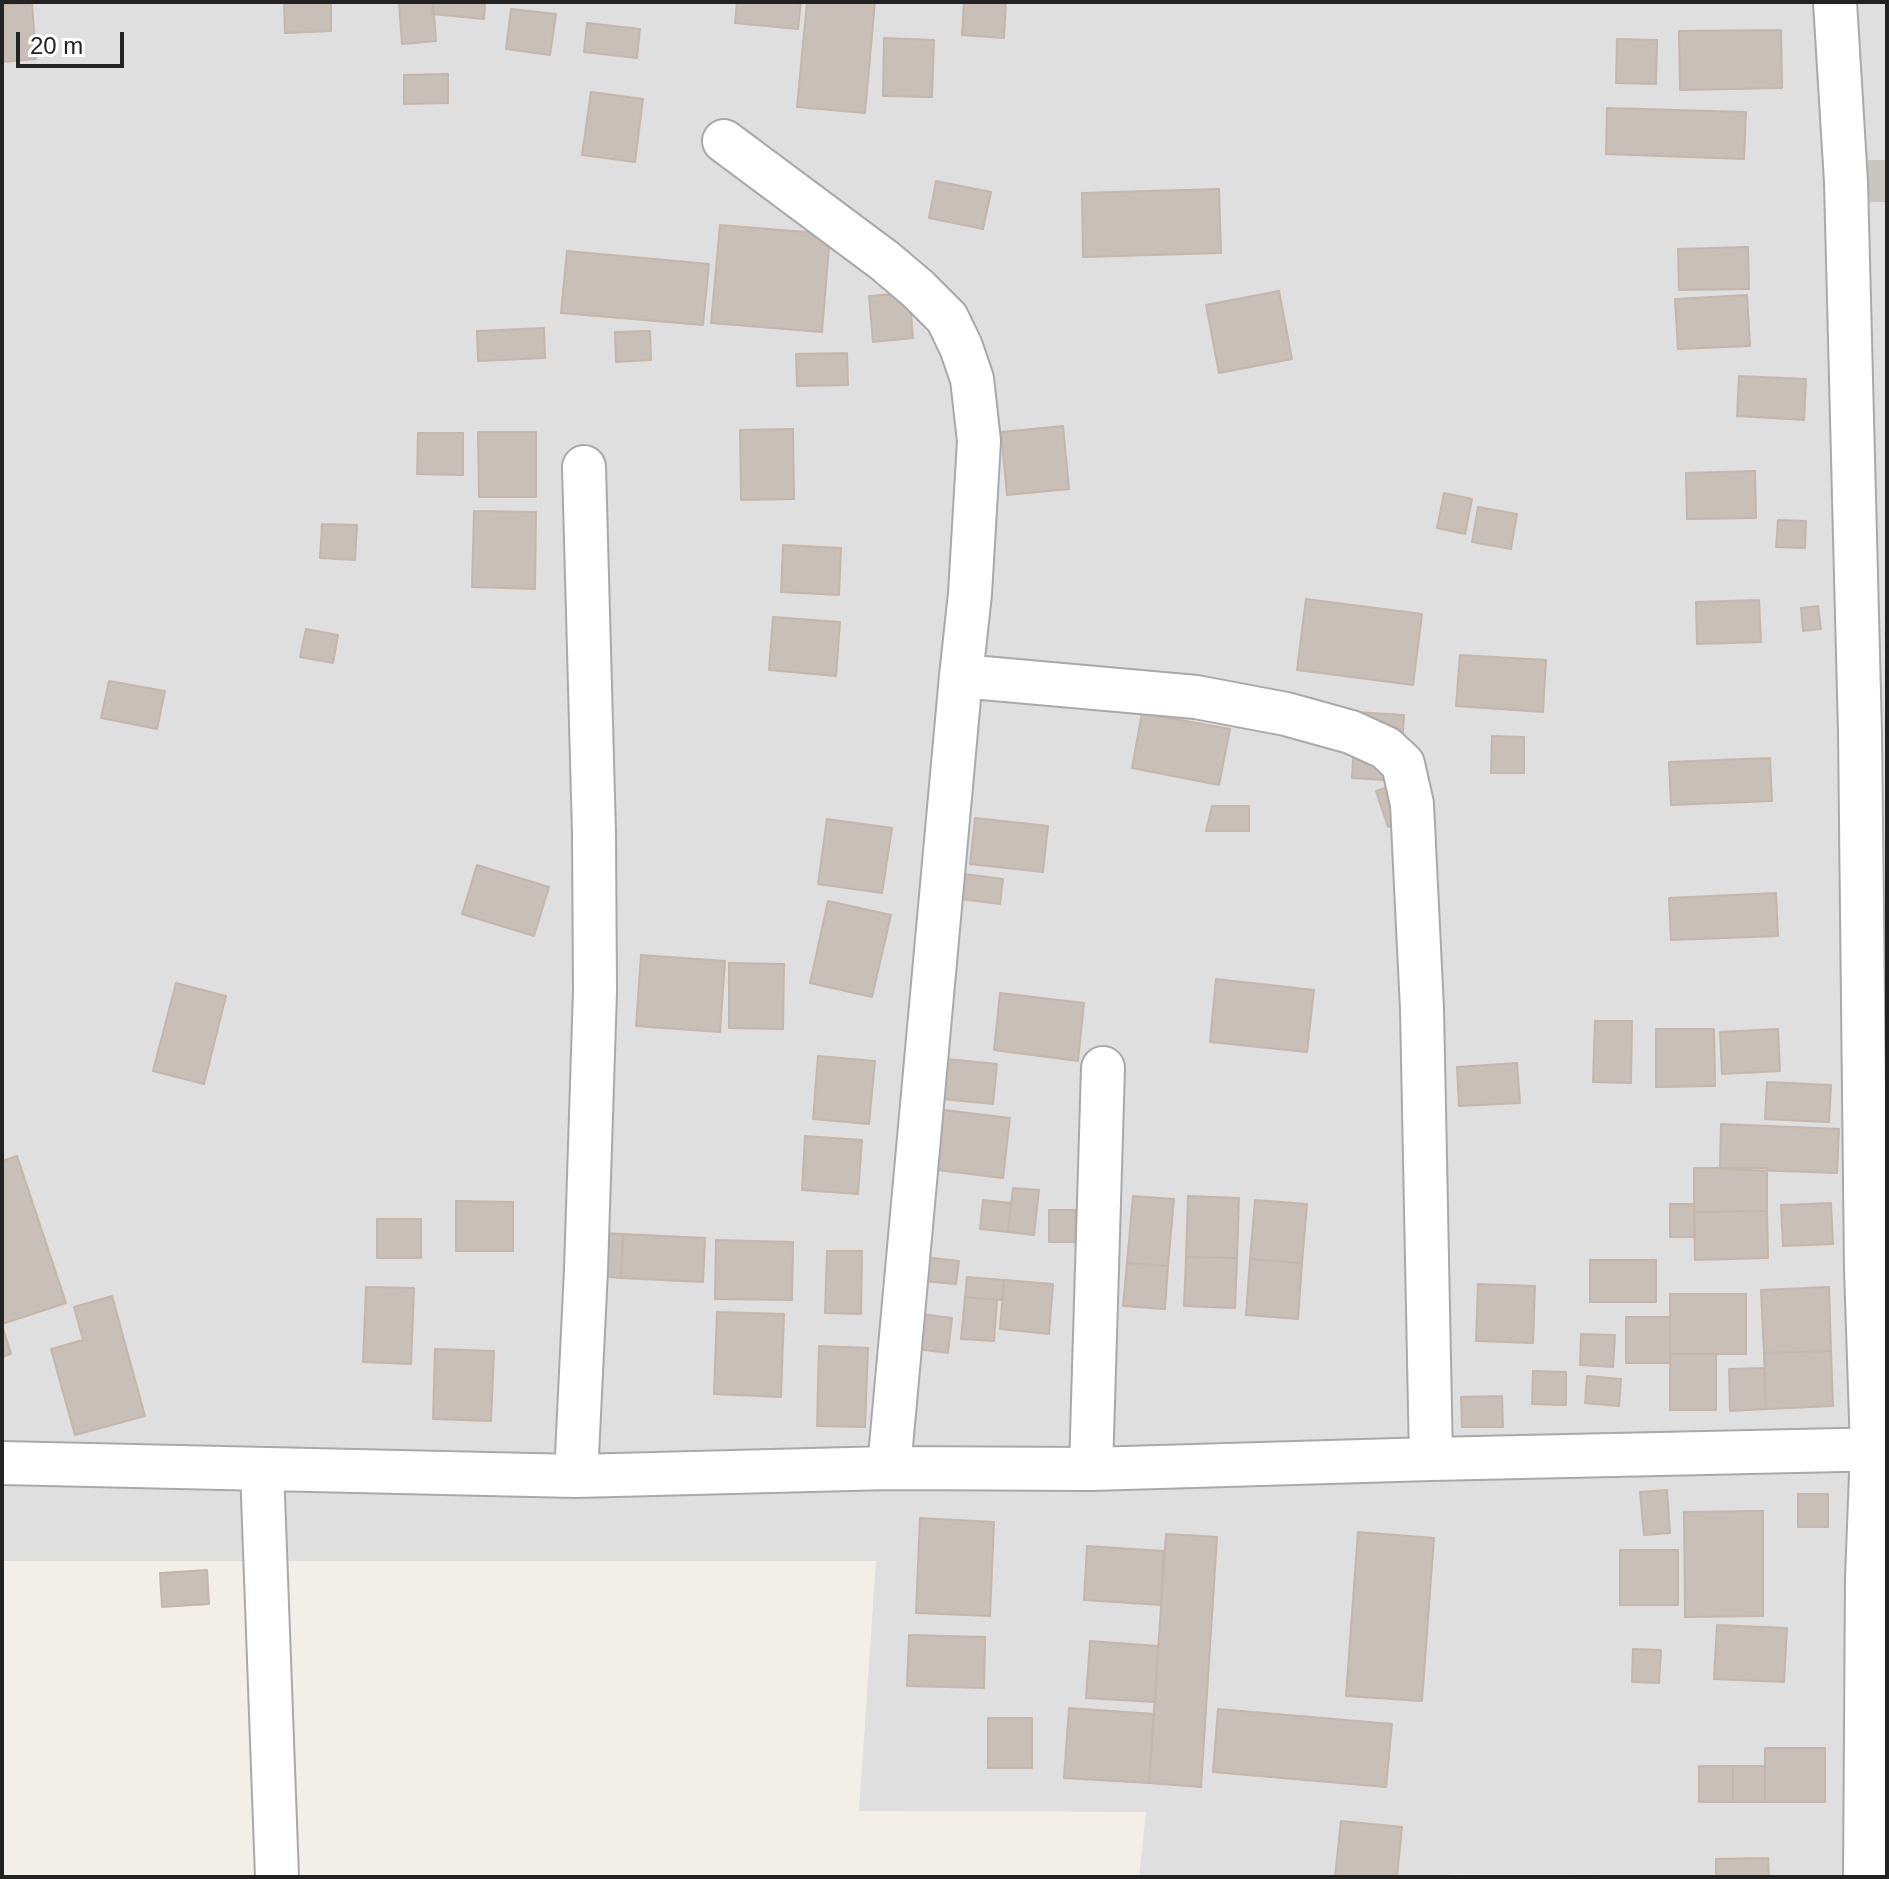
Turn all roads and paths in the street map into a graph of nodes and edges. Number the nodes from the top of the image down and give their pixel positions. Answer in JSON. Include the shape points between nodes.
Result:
{"nodes":[{"id":1,"x":1835,"y":2,"type":"edge"},
{"id":2,"x":724,"y":141,"type":"dead end"},
{"id":3,"x":584,"y":467,"type":"dead end"},
{"id":4,"x":961,"y":676,"type":"junction"},
{"id":5,"x":1103,"y":1068,"type":"dead end"},
{"id":6,"x":1879,"y":1449,"type":"edge"},
{"id":7,"x":1431,"y":1459,"type":"junction"},
{"id":8,"x":2,"y":1463,"type":"edge"},
{"id":9,"x":889,"y":1468,"type":"junction"},
{"id":10,"x":262,"y":1469,"type":"junction"},
{"id":11,"x":1091,"y":1469,"type":"junction"},
{"id":12,"x":576,"y":1476,"type":"junction"},
{"id":13,"x":277,"y":1877,"type":"edge"},
{"id":14,"x":1865,"y":1877,"type":"edge"}],
"edges":[{"from":1,"to":6,"type":"street","via":[[1857,182],[1866,1269]]},
{"from":2,"to":4,"type":"street","via":[[918,289],[947,318],[961,347],[972,379],[979,441]]},
{"from":3,"to":12,"type":"street","via":[[595,991]]},
{"from":4,"to":7,"type":"street","via":[[1196,697],[1286,714],[1351,732],[1386,748],[1403,764],[1412,804],[1422,1009]]},
{"from":4,"to":9,"type":"street"},
{"from":5,"to":11,"type":"street"},
{"from":6,"to":7,"type":"street"},
{"from":6,"to":14,"type":"street","via":[[1867,1578]]},
{"from":7,"to":11,"type":"street"},
{"from":8,"to":10,"type":"street"},
{"from":9,"to":11,"type":"street"},
{"from":9,"to":12,"type":"street"},
{"from":10,"to":12,"type":"street"},
{"from":10,"to":13,"type":"street"}]}
